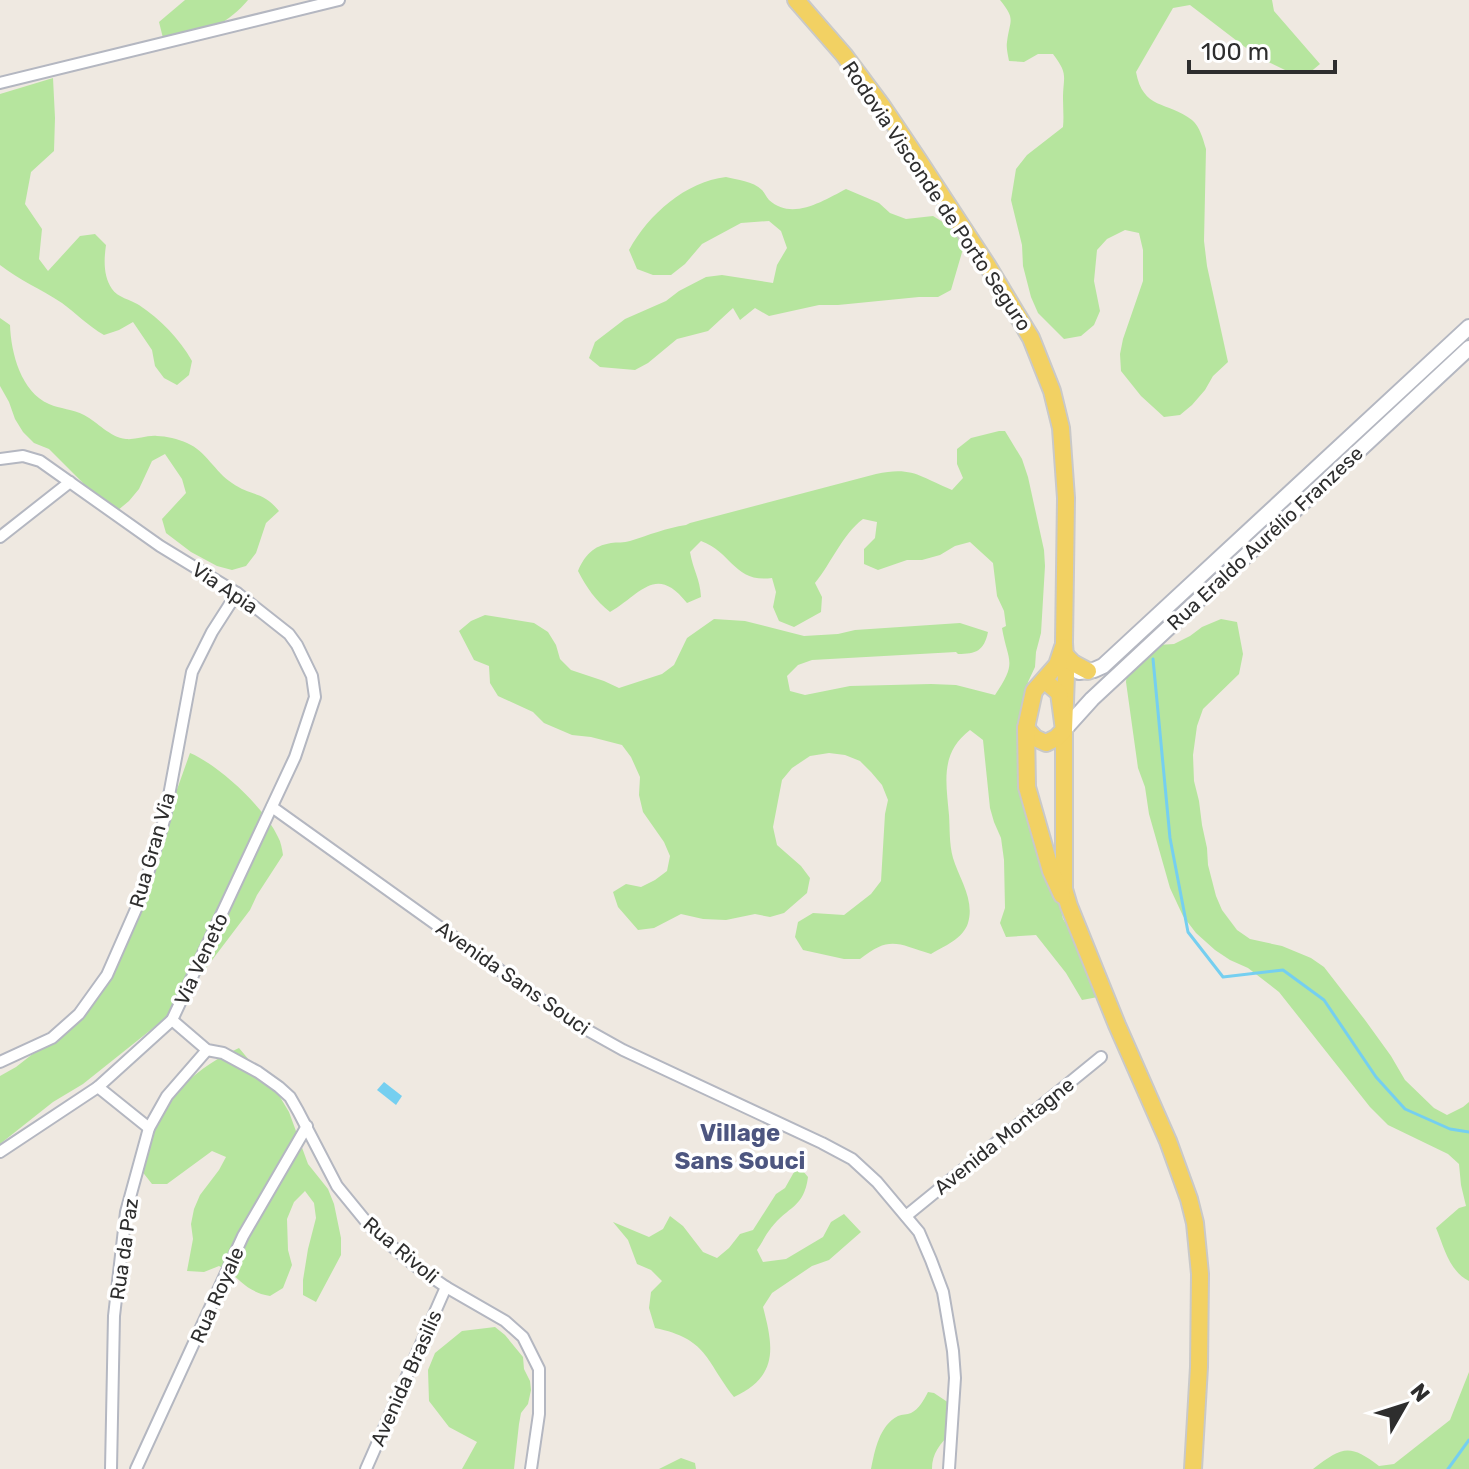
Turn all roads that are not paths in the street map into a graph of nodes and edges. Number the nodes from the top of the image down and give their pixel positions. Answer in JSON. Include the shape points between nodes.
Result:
{"nodes":[{"id":1,"x":339,"y":0,"type":"edge"},
{"id":2,"x":796,"y":0,"type":"edge"},
{"id":3,"x":0,"y":83,"type":"edge"},
{"id":4,"x":1469,"y":327,"type":"edge"},
{"id":5,"x":1469,"y":348,"type":"edge"},
{"id":6,"x":0,"y":459,"type":"edge"},
{"id":7,"x":70,"y":482,"type":"junction"},
{"id":8,"x":0,"y":537,"type":"edge"},
{"id":9,"x":237,"y":593,"type":"junction"},
{"id":10,"x":1065,"y":650,"type":"junction"},
{"id":11,"x":1088,"y":671,"type":"junction"},
{"id":12,"x":1066,"y":674,"type":"junction"},
{"id":13,"x":1041,"y":683,"type":"junction"},
{"id":14,"x":1026,"y":728,"type":"junction"},
{"id":15,"x":1064,"y":730,"type":"junction"},
{"id":16,"x":272,"y":807,"type":"junction"},
{"id":17,"x":1069,"y":906,"type":"junction"},
{"id":18,"x":172,"y":1020,"type":"junction"},
{"id":19,"x":207,"y":1050,"type":"junction"},
{"id":20,"x":1101,"y":1057,"type":"dead end"},
{"id":21,"x":0,"y":1062,"type":"edge"},
{"id":22,"x":98,"y":1087,"type":"junction"},
{"id":23,"x":307,"y":1126,"type":"junction"},
{"id":24,"x":149,"y":1128,"type":"junction"},
{"id":25,"x":0,"y":1152,"type":"edge"},
{"id":26,"x":906,"y":1216,"type":"junction"},
{"id":27,"x":446,"y":1287,"type":"junction"},
{"id":28,"x":111,"y":1469,"type":"edge"},
{"id":29,"x":136,"y":1469,"type":"edge"},
{"id":30,"x":366,"y":1469,"type":"edge"},
{"id":31,"x":531,"y":1469,"type":"edge"},
{"id":32,"x":949,"y":1469,"type":"edge"},
{"id":33,"x":1193,"y":1469,"type":"edge"}],
"edges":[{"from":1,"to":3,"type":"street"},
{"from":2,"to":10,"type":"main road","name":"Rodovia Visconde de Porto Seguro","via":[[844,55],[917,158],[1012,306],[1049,380],[1061,428],[1066,498]]},
{"from":4,"to":11,"type":"main road","name":"Rua Eraldo Aurélio Franzese","via":[[1103,666]]},
{"from":5,"to":15,"type":"main road","name":"Rua Eraldo Aurélio Franzese"},
{"from":6,"to":7,"type":"street","name":"Via Apia","via":[[30,457]]},
{"from":7,"to":8,"type":"street"},
{"from":7,"to":9,"type":"street","name":"Via Apia"},
{"from":9,"to":16,"type":"street","name":"Via Apia","via":[[289,634],[312,676],[315,697],[310,715]]},
{"from":9,"to":21,"type":"street","name":"Rua Gran Via","via":[[192,672],[165,817],[140,900],[107,975],[79,1014],[52,1038]]},
{"from":10,"to":11,"type":"main road","via":[[1073,663]]},
{"from":10,"to":12,"type":"main road","name":"Rodovia Visconde de Porto Seguro"},
{"from":10,"to":13,"type":"main road","name":"Rodovia Visconde de Porto Seguro"},
{"from":11,"to":12,"type":"main road","name":"Rua Eraldo Aurélio Franzese"},
{"from":12,"to":13,"type":"main road"},
{"from":12,"to":15,"type":"main road","name":"Rodovia Visconde de Porto Seguro"},
{"from":13,"to":14,"type":"main road","name":"Rodovia Visconde de Porto Seguro","via":[[1032,695]]},
{"from":13,"to":15,"type":"main road","via":[[1059,693]]},
{"from":14,"to":15,"type":"main road","via":[[1046,743]]},
{"from":14,"to":17,"type":"main road","name":"Rodovia Visconde de Porto Seguro","via":[[1031,807],[1051,871]]},
{"from":15,"to":17,"type":"main road","name":"Rodovia Visconde de Porto Seguro","via":[[1064,881]]},
{"from":16,"to":18,"type":"street","name":"Via Veneto"},
{"from":16,"to":26,"type":"street","name":"Avenida Sans Souci","via":[[571,1021],[852,1159]]},
{"from":17,"to":33,"type":"main road","name":"Rodovia Visconde de Porto Seguro","via":[[1168,1141],[1195,1223],[1200,1274]]},
{"from":18,"to":19,"type":"street","name":"Rua Rivoli"},
{"from":18,"to":22,"type":"street","name":"Via Veneto"},
{"from":19,"to":23,"type":"street","name":"Rua Rivoli","via":[[223,1053],[279,1087]]},
{"from":19,"to":24,"type":"street","name":"Rua da Paz","via":[[167,1096]]},
{"from":20,"to":26,"type":"street","name":"Avenida Montagne"},
{"from":22,"to":24,"type":"street"},
{"from":22,"to":25,"type":"street","name":"Via Veneto"},
{"from":23,"to":27,"type":"street","name":"Rua Rivoli","via":[[337,1186],[363,1220]]},
{"from":23,"to":29,"type":"street","name":"Rua Royale","via":[[243,1236]]},
{"from":24,"to":28,"type":"street","name":"Rua da Paz","via":[[126,1212],[115,1310]]},
{"from":26,"to":32,"type":"street","name":"Avenida Sans Souci","via":[[931,1260],[949,1318],[955,1378]]},
{"from":27,"to":30,"type":"street","name":"Avenida Brasilis"},
{"from":27,"to":31,"type":"street","name":"Rua Rivoli","via":[[505,1321],[523,1337],[539,1369]]}]}
